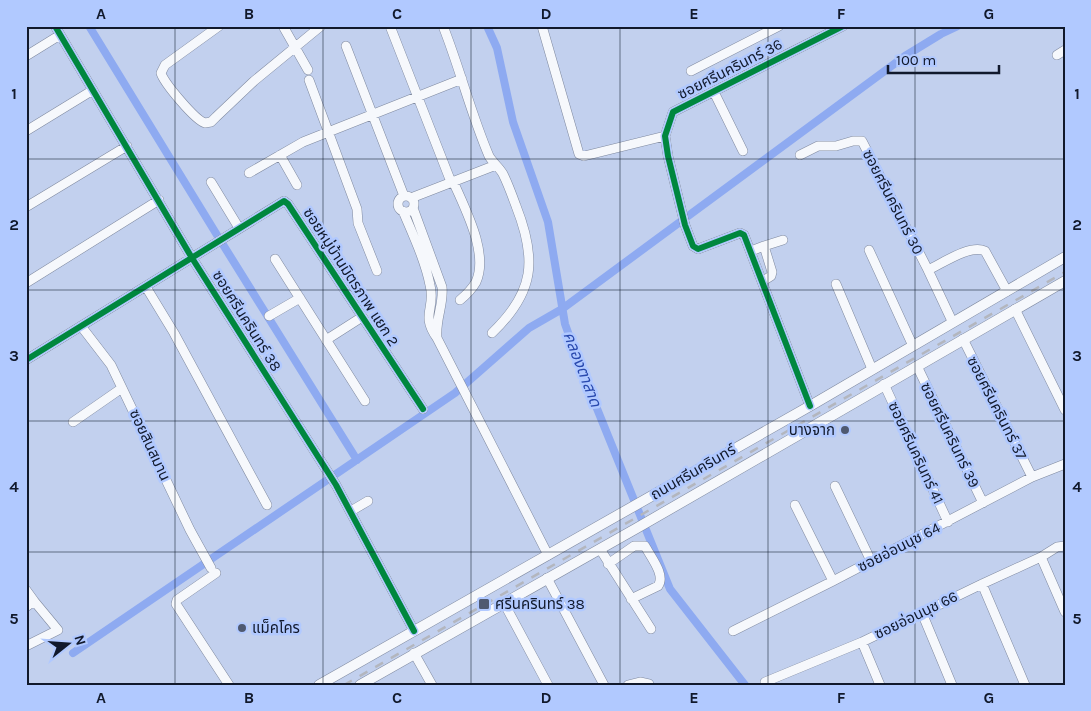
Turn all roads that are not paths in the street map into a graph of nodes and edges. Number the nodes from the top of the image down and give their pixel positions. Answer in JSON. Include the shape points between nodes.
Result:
{"nodes":[{"id":1,"x":55,"y":26,"type":"edge"},
{"id":2,"x":219,"y":26,"type":"edge"},
{"id":3,"x":283,"y":26,"type":"edge"},
{"id":4,"x":321,"y":26,"type":"edge"},
{"id":5,"x":390,"y":26,"type":"edge"},
{"id":6,"x":443,"y":26,"type":"edge"},
{"id":7,"x":542,"y":26,"type":"edge"},
{"id":8,"x":780,"y":26,"type":"edge"},
{"id":9,"x":843,"y":26,"type":"edge"},
{"id":10,"x":60,"y":35,"type":"junction"},
{"id":11,"x":346,"y":46,"type":"dead end"},
{"id":12,"x":296,"y":47,"type":"junction"},
{"id":13,"x":26,"y":56,"type":"edge"},
{"id":14,"x":308,"y":70,"type":"dead end"},
{"id":15,"x":691,"y":71,"type":"dead end"},
{"id":16,"x":462,"y":79,"type":"junction"},
{"id":17,"x":309,"y":80,"type":"dead end"},
{"id":18,"x":93,"y":90,"type":"junction"},
{"id":19,"x":714,"y":92,"type":"junction"},
{"id":20,"x":418,"y":96,"type":"junction"},
{"id":21,"x":372,"y":114,"type":"junction"},
{"id":22,"x":26,"y":131,"type":"edge"},
{"id":23,"x":328,"y":132,"type":"junction"},
{"id":24,"x":665,"y":136,"type":"junction"},
{"id":25,"x":127,"y":146,"type":"junction"},
{"id":26,"x":743,"y":151,"type":"dead end"},
{"id":27,"x":280,"y":155,"type":"junction"},
{"id":28,"x":800,"y":155,"type":"dead end"},
{"id":29,"x":496,"y":165,"type":"junction"},
{"id":30,"x":249,"y":174,"type":"dead end"},
{"id":31,"x":452,"y":181,"type":"junction"},
{"id":32,"x":211,"y":182,"type":"dead end"},
{"id":33,"x":297,"y":185,"type":"dead end"},
{"id":34,"x":407,"y":197,"type":"junction"},
{"id":35,"x":159,"y":200,"type":"junction"},
{"id":36,"x":26,"y":207,"type":"edge"},
{"id":37,"x":408,"y":210,"type":"junction"},
{"id":38,"x":239,"y":228,"type":"junction"},
{"id":39,"x":783,"y":240,"type":"dead end"},
{"id":40,"x":764,"y":246,"type":"junction"},
{"id":41,"x":869,"y":250,"type":"dead end"},
{"id":42,"x":751,"y":251,"type":"junction"},
{"id":43,"x":1065,"y":257,"type":"edge"},
{"id":44,"x":192,"y":258,"type":"junction"},
{"id":45,"x":275,"y":259,"type":"dead end"},
{"id":46,"x":928,"y":270,"type":"junction"},
{"id":47,"x":377,"y":271,"type":"dead end"},
{"id":48,"x":763,"y":281,"type":"junction"},
{"id":49,"x":1065,"y":281,"type":"edge"},
{"id":50,"x":26,"y":283,"type":"edge"},
{"id":51,"x":836,"y":284,"type":"dead end"},
{"id":52,"x":146,"y":287,"type":"junction"},
{"id":53,"x":1007,"y":291,"type":"junction"},
{"id":54,"x":300,"y":298,"type":"junction"},
{"id":55,"x":460,"y":300,"type":"dead end"},
{"id":56,"x":1015,"y":309,"type":"junction"},
{"id":57,"x":269,"y":316,"type":"dead end"},
{"id":58,"x":362,"y":318,"type":"junction"},
{"id":59,"x":952,"y":322,"type":"junction"},
{"id":60,"x":81,"y":326,"type":"junction"},
{"id":61,"x":492,"y":333,"type":"dead end"},
{"id":62,"x":963,"y":339,"type":"junction"},
{"id":63,"x":326,"y":340,"type":"junction"},
{"id":64,"x":912,"y":344,"type":"junction"},
{"id":65,"x":26,"y":360,"type":"edge"},
{"id":66,"x":917,"y":366,"type":"junction"},
{"id":67,"x":872,"y":369,"type":"junction"},
{"id":68,"x":884,"y":384,"type":"junction"},
{"id":69,"x":122,"y":388,"type":"junction"},
{"id":70,"x":365,"y":401,"type":"dead end"},
{"id":71,"x":810,"y":406,"type":"junction"},
{"id":72,"x":423,"y":409,"type":"dead end"},
{"id":73,"x":1065,"y":410,"type":"edge"},
{"id":74,"x":73,"y":422,"type":"dead end"},
{"id":75,"x":1065,"y":464,"type":"edge"},
{"id":76,"x":1032,"y":477,"type":"junction"},
{"id":77,"x":834,"y":486,"type":"dead end"},
{"id":78,"x":368,"y":501,"type":"dead end"},
{"id":79,"x":983,"y":503,"type":"junction"},
{"id":80,"x":268,"y":505,"type":"dead end"},
{"id":81,"x":795,"y":505,"type":"dead end"},
{"id":82,"x":351,"y":511,"type":"junction"},
{"id":83,"x":948,"y":522,"type":"junction"},
{"id":84,"x":1065,"y":546,"type":"edge"},
{"id":85,"x":600,"y":548,"type":"junction"},
{"id":86,"x":548,"y":555,"type":"junction"},
{"id":87,"x":1041,"y":557,"type":"junction"},
{"id":88,"x":871,"y":561,"type":"junction"},
{"id":89,"x":608,"y":564,"type":"junction"},
{"id":90,"x":547,"y":578,"type":"junction"},
{"id":91,"x":833,"y":581,"type":"junction"},
{"id":92,"x":982,"y":584,"type":"junction"},
{"id":93,"x":26,"y":590,"type":"edge"},
{"id":94,"x":631,"y":599,"type":"junction"},
{"id":95,"x":504,"y":603,"type":"junction"},
{"id":96,"x":30,"y":604,"type":"edge"},
{"id":97,"x":922,"y":612,"type":"junction"},
{"id":98,"x":1065,"y":612,"type":"edge"},
{"id":99,"x":651,"y":629,"type":"dead end"},
{"id":100,"x":414,"y":631,"type":"junction"},
{"id":101,"x":733,"y":631,"type":"dead end"},
{"id":102,"x":862,"y":642,"type":"junction"},
{"id":103,"x":26,"y":646,"type":"edge"},
{"id":104,"x":414,"y":653,"type":"junction"},
{"id":105,"x":765,"y":682,"type":"dead end"},
{"id":106,"x":649,"y":684,"type":"edge"},
{"id":107,"x":229,"y":685,"type":"edge"},
{"id":108,"x":319,"y":685,"type":"edge"},
{"id":109,"x":360,"y":685,"type":"edge"},
{"id":110,"x":432,"y":685,"type":"edge"},
{"id":111,"x":548,"y":685,"type":"edge"},
{"id":112,"x":604,"y":685,"type":"edge"},
{"id":113,"x":628,"y":685,"type":"edge"},
{"id":114,"x":880,"y":685,"type":"edge"},
{"id":115,"x":952,"y":685,"type":"edge"},
{"id":116,"x":1025,"y":685,"type":"edge"}],
"edges":[{"from":1,"to":10,"type":"street","name":"ซอยศรีนครินทร์ 38"},
{"from":2,"to":12,"type":"street","via":[[162,69],[162,77],[168,86],[205,123],[216,118],[254,80]]},
{"from":3,"to":12,"type":"street"},
{"from":4,"to":12,"type":"street"},
{"from":5,"to":20,"type":"street"},
{"from":6,"to":16,"type":"street"},
{"from":7,"to":24,"type":"street","via":[[579,154],[584,156]]},
{"from":8,"to":15,"type":"street"},
{"from":9,"to":19,"type":"street","name":"ซอยศรีนครินทร์ 36"},
{"from":10,"to":13,"type":"street"},
{"from":10,"to":18,"type":"street","name":"ซอยศรีนครินทร์ 38"},
{"from":11,"to":21,"type":"street"},
{"from":12,"to":14,"type":"street"},
{"from":16,"to":20,"type":"street"},
{"from":16,"to":29,"type":"street"},
{"from":17,"to":23,"type":"street"},
{"from":18,"to":22,"type":"street"},
{"from":18,"to":25,"type":"street","name":"ซอยศรีนครินทร์ 38"},
{"from":19,"to":24,"type":"street","name":"ซอยศรีนครินทร์ 36","via":[[673,112]]},
{"from":19,"to":26,"type":"street"},
{"from":20,"to":21,"type":"street"},
{"from":20,"to":31,"type":"street"},
{"from":21,"to":23,"type":"street"},
{"from":21,"to":34,"type":"street"},
{"from":23,"to":27,"type":"street"},
{"from":23,"to":47,"type":"street"},
{"from":24,"to":42,"type":"street","name":"ซอยศรีนครินทร์ 36","via":[[685,225],[694,249],[740,233]]},
{"from":25,"to":35,"type":"street","name":"ซอยศรีนครินทร์ 38"},
{"from":25,"to":36,"type":"street"},
{"from":27,"to":30,"type":"street"},
{"from":27,"to":33,"type":"street"},
{"from":28,"to":46,"type":"street","name":"ซอยศรีนครินทร์ 30","via":[[818,146],[862,141]]},
{"from":29,"to":31,"type":"street"},
{"from":29,"to":61,"type":"street","via":[[503,174],[523,224],[529,273],[516,306]]},
{"from":31,"to":34,"type":"street"},
{"from":31,"to":55,"type":"street","via":[[471,225],[480,261],[475,284]]},
{"from":32,"to":38,"type":"street"},
{"from":34,"to":37,"type":"street","via":[[414,202]]},
{"from":34,"to":37,"type":"street","via":[[399,200],[398,204]]},
{"from":35,"to":44,"type":"street","name":"ซอยศรีนครินทร์ 38"},
{"from":35,"to":50,"type":"street"},
{"from":37,"to":86,"type":"street","via":[[432,294],[428,322]]},
{"from":38,"to":44,"type":"street","name":"ซอยหมู่บ้านมิตรภาพ แยก 2"},
{"from":38,"to":58,"type":"street","name":"ซอยหมู่บ้านมิตรภาพ แยก 2","via":[[280,202],[286,202]]},
{"from":39,"to":40,"type":"street"},
{"from":40,"to":42,"type":"street"},
{"from":40,"to":48,"type":"street","via":[[772,272]]},
{"from":41,"to":64,"type":"street"},
{"from":42,"to":48,"type":"street","name":"ซอยศรีนครินทร์ 36"},
{"from":43,"to":53,"type":"main road","name":"ถนนศรีนครินทร์"},
{"from":44,"to":52,"type":"street","name":"ซอยหมู่บ้านมิตรภาพ แยก 2"},
{"from":44,"to":82,"type":"street","name":"ซอยศรีนครินทร์ 38"},
{"from":45,"to":54,"type":"street"},
{"from":46,"to":53,"type":"street","via":[[972,249],[982,249]]},
{"from":46,"to":59,"type":"street","name":"ซอยศรีนครินทร์ 30"},
{"from":48,"to":71,"type":"street","name":"ซอยศรีนครินทร์ 36"},
{"from":49,"to":56,"type":"main road","name":"ถนนศรีนครินทร์"},
{"from":51,"to":67,"type":"street"},
{"from":52,"to":60,"type":"street","name":"ซอยหมู่บ้านมิตรภาพ แยก 2"},
{"from":52,"to":80,"type":"street"},
{"from":53,"to":59,"type":"main road","name":"ถนนศรีนครินทร์"},
{"from":54,"to":57,"type":"street"},
{"from":54,"to":63,"type":"street"},
{"from":56,"to":62,"type":"main road","name":"ถนนศรีนครินทร์"},
{"from":56,"to":73,"type":"street"},
{"from":58,"to":63,"type":"street"},
{"from":58,"to":72,"type":"street","name":"ซอยหมู่บ้านมิตรภาพ แยก 2"},
{"from":59,"to":64,"type":"main road","name":"ถนนศรีนครินทร์"},
{"from":60,"to":65,"type":"street","name":"ซอยหมู่บ้านมิตรภาพ แยก 2"},
{"from":60,"to":69,"type":"street","name":"ซอยสินสมาน","via":[[106,357]]},
{"from":62,"to":66,"type":"main road","name":"ถนนศรีนครินทร์"},
{"from":62,"to":76,"type":"street","name":"ซอยศรีนครินทร์ 37"},
{"from":63,"to":70,"type":"street"},
{"from":64,"to":67,"type":"main road","name":"ถนนศรีนครินทร์"},
{"from":66,"to":68,"type":"main road","name":"ถนนศรีนครินทร์"},
{"from":66,"to":79,"type":"street","name":"ซอยศรีนครินทร์ 39"},
{"from":67,"to":71,"type":"main road","name":"ถนนศรีนครินทร์"},
{"from":68,"to":83,"type":"street","name":"ซอยศรีนครินทร์ 41"},
{"from":68,"to":85,"type":"main road","name":"ถนนศรีนครินทร์"},
{"from":69,"to":74,"type":"street"},
{"from":69,"to":107,"type":"street","name":"ซอยสินสมาน","via":[[204,556],[214,570],[176,604]]},
{"from":71,"to":86,"type":"main road","name":"ถนนศรีนครินทร์"},
{"from":75,"to":76,"type":"street","name":"ซอยอ่อนนุช 64"},
{"from":76,"to":79,"type":"street","name":"ซอยอ่อนนุช 64"},
{"from":77,"to":88,"type":"street"},
{"from":78,"to":82,"type":"street"},
{"from":79,"to":83,"type":"street","name":"ซอยอ่อนนุช 64"},
{"from":81,"to":91,"type":"street"},
{"from":82,"to":100,"type":"street","name":"ซอยศรีนครินทร์ 38"},
{"from":83,"to":88,"type":"street","name":"ซอยอ่อนนุช 64"},
{"from":84,"to":87,"type":"street","name":"ซอยอ่อนนุช 66"},
{"from":85,"to":89,"type":"street"},
{"from":85,"to":90,"type":"main road","name":"ถนนศรีนครินทร์"},
{"from":86,"to":100,"type":"main road","name":"ถนนศรีนครินทร์"},
{"from":87,"to":92,"type":"street","name":"ซอยอ่อนนุช 66"},
{"from":87,"to":98,"type":"street"},
{"from":88,"to":91,"type":"street","name":"ซอยอ่อนนุช 64"},
{"from":89,"to":94,"type":"street"},
{"from":89,"to":94,"type":"street","via":[[634,546],[645,546],[661,582]]},
{"from":90,"to":95,"type":"main road","name":"ถนนศรีนครินทร์"},
{"from":90,"to":112,"type":"street"},
{"from":91,"to":101,"type":"street","name":"ซอยอ่อนนุช 64"},
{"from":92,"to":97,"type":"street","name":"ซอยอ่อนนุช 66"},
{"from":92,"to":116,"type":"street"},
{"from":93,"to":96,"type":"street"},
{"from":94,"to":99,"type":"street"},
{"from":95,"to":104,"type":"main road","name":"ถนนศรีนครินทร์"},
{"from":95,"to":111,"type":"street"},
{"from":96,"to":103,"type":"street","via":[[58,630]]},
{"from":97,"to":102,"type":"street","name":"ซอยอ่อนนุช 66"},
{"from":97,"to":115,"type":"street"},
{"from":100,"to":108,"type":"main road","name":"ถนนศรีนครินทร์"},
{"from":102,"to":105,"type":"street","name":"ซอยอ่อนนุช 66"},
{"from":102,"to":114,"type":"street"},
{"from":104,"to":109,"type":"main road","name":"ถนนศรีนครินทร์"},
{"from":104,"to":110,"type":"street"},
{"from":106,"to":113,"type":"street"}]}
